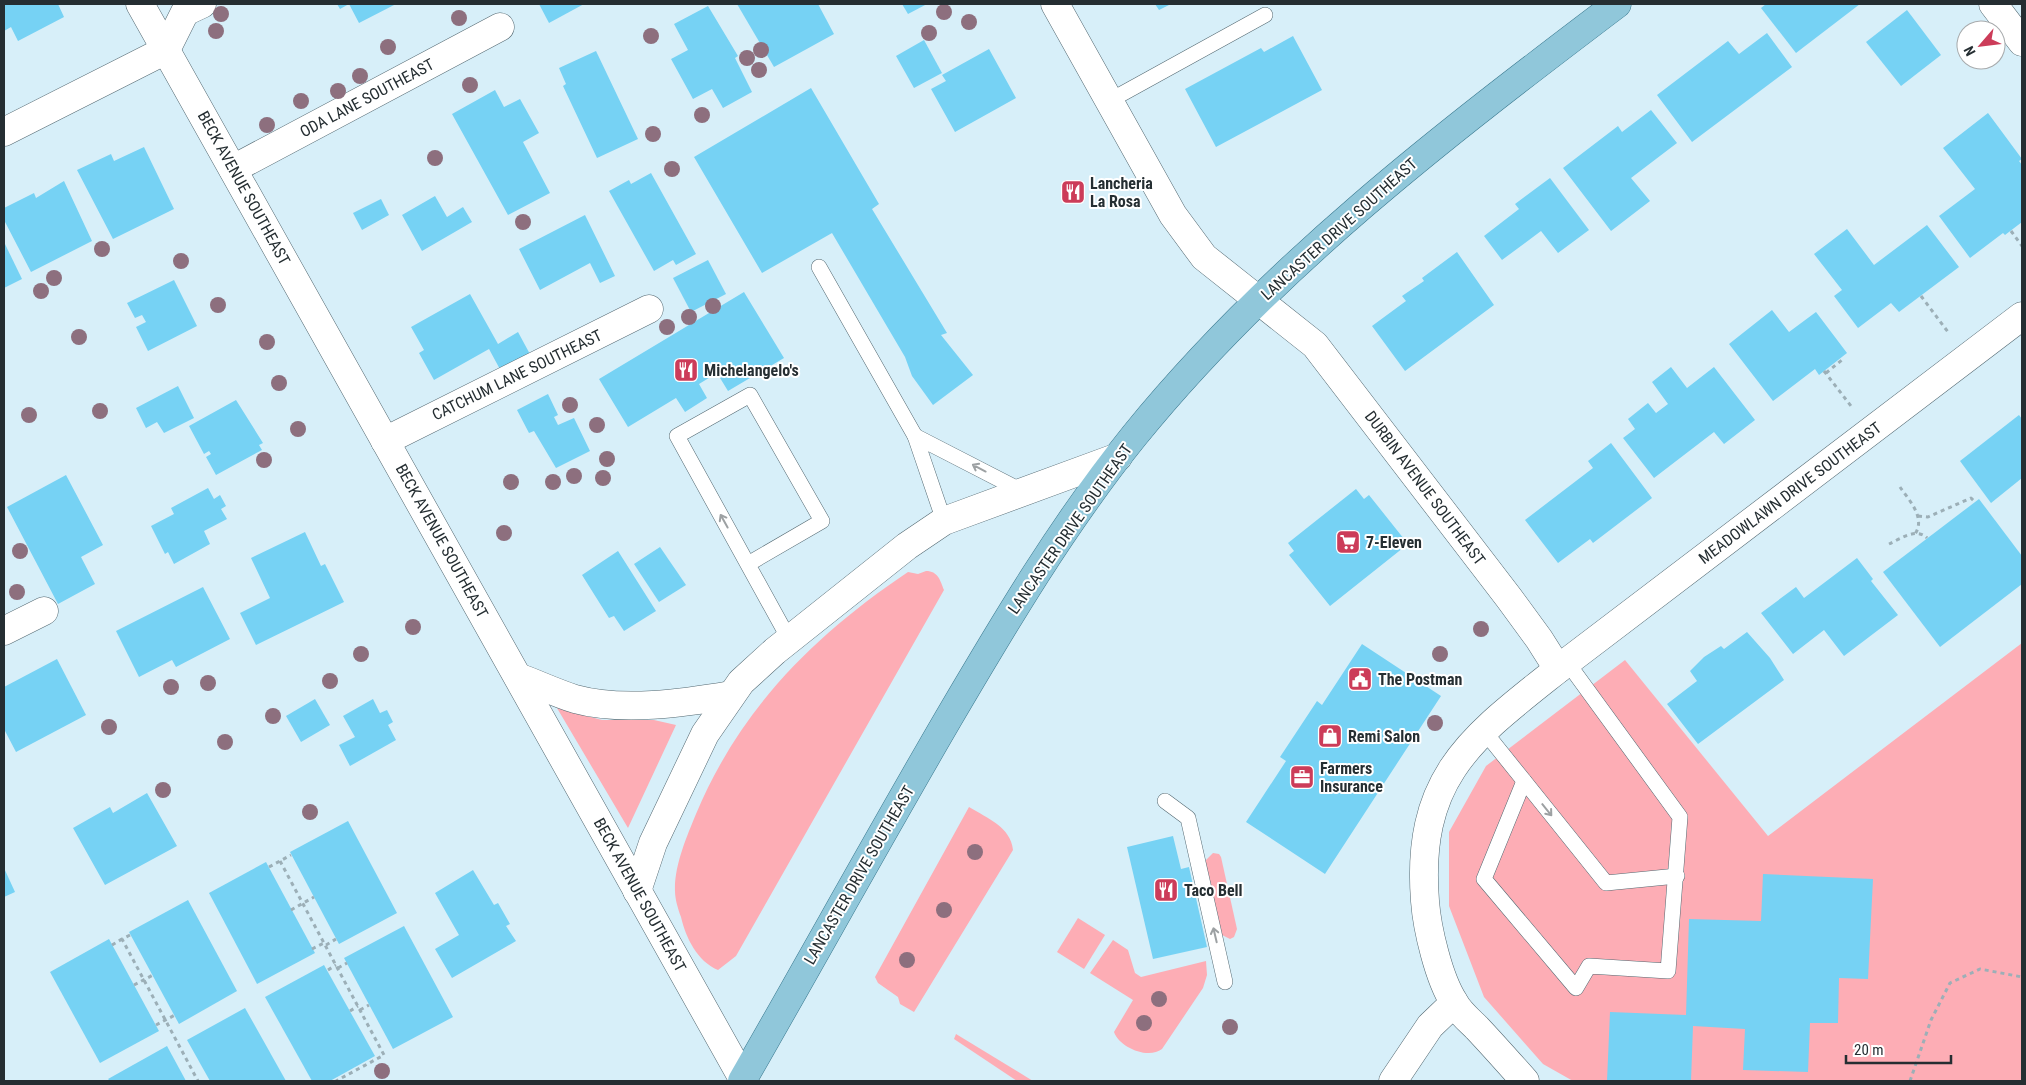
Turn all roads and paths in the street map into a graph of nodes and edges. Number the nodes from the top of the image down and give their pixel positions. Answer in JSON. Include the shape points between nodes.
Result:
{"nodes":[{"id":1,"x":140,"y":4,"type":"edge"},
{"id":2,"x":202,"y":4,"type":"edge"},
{"id":3,"x":1055,"y":4,"type":"edge"},
{"id":4,"x":1617,"y":4,"type":"edge"},
{"id":5,"x":1993,"y":4,"type":"edge"},
{"id":6,"x":1265,"y":16,"type":"dead end"},
{"id":7,"x":500,"y":27,"type":"dead end"},
{"id":8,"x":2022,"y":42,"type":"edge"},
{"id":9,"x":166,"y":50,"type":"junction"},
{"id":10,"x":1109,"y":101,"type":"junction"},
{"id":11,"x":4,"y":132,"type":"edge"},
{"id":12,"x":233,"y":169,"type":"junction"},
{"id":13,"x":2011,"y":231,"type":"dead end"},
{"id":14,"x":2022,"y":246,"type":"edge"},
{"id":15,"x":819,"y":267,"type":"dead end"},
{"id":16,"x":1921,"y":296,"type":"dead end"},
{"id":17,"x":1260,"y":300,"type":"junction"},
{"id":18,"x":649,"y":309,"type":"dead end"},
{"id":19,"x":2022,"y":316,"type":"edge"},
{"id":20,"x":1952,"y":337,"type":"dead end"},
{"id":21,"x":1842,"y":360,"type":"dead end"},
{"id":22,"x":1854,"y":411,"type":"dead end"},
{"id":23,"x":915,"y":436,"type":"junction"},
{"id":24,"x":385,"y":440,"type":"junction"},
{"id":25,"x":1118,"y":457,"type":"junction"},
{"id":26,"x":1900,"y":487,"type":"dead end"},
{"id":27,"x":1022,"y":491,"type":"junction"},
{"id":28,"x":1975,"y":502,"type":"dead end"},
{"id":29,"x":1918,"y":516,"type":"junction"},
{"id":30,"x":944,"y":521,"type":"junction"},
{"id":31,"x":1914,"y":534,"type":"junction"},
{"id":32,"x":1927,"y":538,"type":"dead end"},
{"id":33,"x":1889,"y":544,"type":"dead end"},
{"id":34,"x":748,"y":564,"type":"junction"},
{"id":35,"x":44,"y":611,"type":"dead end"},
{"id":36,"x":4,"y":631,"type":"edge"},
{"id":37,"x":789,"y":639,"type":"junction"},
{"id":38,"x":1563,"y":666,"type":"junction"},
{"id":39,"x":518,"y":677,"type":"junction"},
{"id":40,"x":731,"y":696,"type":"junction"},
{"id":41,"x":1484,"y":730,"type":"junction"},
{"id":42,"x":1524,"y":780,"type":"junction"},
{"id":43,"x":1165,"y":801,"type":"dead end"},
{"id":44,"x":292,"y":855,"type":"dead end"},
{"id":45,"x":280,"y":861,"type":"junction"},
{"id":46,"x":269,"y":867,"type":"dead end"},
{"id":47,"x":1677,"y":876,"type":"junction"},
{"id":48,"x":637,"y":890,"type":"junction"},
{"id":49,"x":314,"y":897,"type":"dead end"},
{"id":50,"x":303,"y":903,"type":"junction"},
{"id":51,"x":291,"y":910,"type":"dead end"},
{"id":52,"x":130,"y":935,"type":"dead end"},
{"id":53,"x":122,"y":939,"type":"junction"},
{"id":54,"x":336,"y":939,"type":"dead end"},
{"id":55,"x":325,"y":944,"type":"junction"},
{"id":56,"x":112,"y":945,"type":"dead end"},
{"id":57,"x":312,"y":949,"type":"dead end"},
{"id":58,"x":347,"y":963,"type":"dead end"},
{"id":59,"x":337,"y":967,"type":"junction"},
{"id":60,"x":328,"y":970,"type":"dead end"},
{"id":61,"x":153,"y":975,"type":"dead end"},
{"id":62,"x":2022,"y":977,"type":"edge"},
{"id":63,"x":144,"y":980,"type":"junction"},
{"id":64,"x":1225,"y":982,"type":"dead end"},
{"id":65,"x":134,"y":985,"type":"dead end"},
{"id":66,"x":1454,"y":1002,"type":"junction"},
{"id":67,"x":369,"y":1005,"type":"dead end"},
{"id":68,"x":359,"y":1008,"type":"junction"},
{"id":69,"x":350,"y":1011,"type":"dead end"},
{"id":70,"x":175,"y":1016,"type":"dead end"},
{"id":71,"x":165,"y":1020,"type":"junction"},
{"id":72,"x":156,"y":1025,"type":"dead end"},
{"id":73,"x":743,"y":1080,"type":"edge"},
{"id":74,"x":198,"y":1081,"type":"edge"},
{"id":75,"x":336,"y":1081,"type":"edge"},
{"id":76,"x":1393,"y":1081,"type":"edge"},
{"id":77,"x":1524,"y":1081,"type":"edge"},
{"id":78,"x":1910,"y":1081,"type":"edge"}],
"edges":[{"from":1,"to":9,"type":"street","name":"BECK AVENUE SOUTHEAST"},
{"from":2,"to":9,"type":"street","via":[[185,12]]},
{"from":3,"to":10,"type":"street","name":"DURBIN AVENUE SOUTHEAST"},
{"from":4,"to":17,"type":"main road","name":"LANCASTER DRIVE SOUTHEAST","via":[[1497,94],[1381,188],[1290,268]]},
{"from":5,"to":8,"type":"street"},
{"from":6,"to":10,"type":"lane"},
{"from":7,"to":12,"type":"street","name":"ODA LANE SOUTHEAST"},
{"from":9,"to":11,"type":"street"},
{"from":9,"to":12,"type":"street","name":"BECK AVENUE SOUTHEAST"},
{"from":10,"to":17,"type":"street","name":"DURBIN AVENUE SOUTHEAST","via":[[1173,215],[1204,257]]},
{"from":12,"to":24,"type":"street","name":"BECK AVENUE SOUTHEAST"},
{"from":13,"to":14,"type":"path"},
{"from":15,"to":23,"type":"lane"},
{"from":16,"to":20,"type":"path"},
{"from":17,"to":25,"type":"main road","name":"LANCASTER DRIVE SOUTHEAST","via":[[1176,389]]},
{"from":17,"to":38,"type":"street","name":"DURBIN AVENUE SOUTHEAST","via":[[1315,346]]},
{"from":18,"to":24,"type":"street","name":"CATCHUM LANE SOUTHEAST"},
{"from":19,"to":38,"type":"street","name":"MEADOWLAWN DRIVE SOUTHEAST"},
{"from":21,"to":22,"type":"path","via":[[1825,372]]},
{"from":27,"to":23,"type":"lane","one_way":true},
{"from":23,"to":30,"type":"lane"},
{"from":24,"to":39,"type":"street","name":"BECK AVENUE SOUTHEAST"},
{"from":25,"to":27,"type":"street"},
{"from":25,"to":73,"type":"main road","name":"LANCASTER DRIVE SOUTHEAST","via":[[1066,529],[993,643]]},
{"from":26,"to":29,"type":"path"},
{"from":27,"to":30,"type":"street"},
{"from":28,"to":29,"type":"path","via":[[1971,498],[1928,517]]},
{"from":29,"to":31,"type":"path","via":[[1919,526]]},
{"from":30,"to":37,"type":"street","via":[[907,546]]},
{"from":31,"to":32,"type":"path"},
{"from":31,"to":33,"type":"path"},
{"from":34,"to":34,"type":"lane","one_way":true,"via":[[677,436],[750,395],[822,520]]},
{"from":34,"to":37,"type":"lane"},
{"from":35,"to":36,"type":"street"},
{"from":37,"to":40,"type":"street","via":[[741,682]]},
{"from":38,"to":41,"type":"street"},
{"from":38,"to":47,"type":"lane","via":[[1680,817]]},
{"from":39,"to":40,"type":"street","via":[[576,699],[613,704],[686,702]]},
{"from":39,"to":48,"type":"street","name":"BECK AVENUE SOUTHEAST"},
{"from":40,"to":48,"type":"street","via":[[705,734],[653,843]]},
{"from":41,"to":42,"type":"lane"},
{"from":41,"to":66,"type":"street","via":[[1444,781],[1431,814],[1423,855],[1426,920],[1436,959]]},
{"from":42,"to":47,"type":"lane","one_way":true,"via":[[1606,883]]},
{"from":42,"to":47,"type":"lane","via":[[1484,879],[1576,988],[1589,966],[1668,970]]},
{"from":64,"to":43,"type":"lane","one_way":true,"via":[[1188,818]]},
{"from":44,"to":45,"type":"path"},
{"from":45,"to":46,"type":"path"},
{"from":45,"to":50,"type":"path"},
{"from":48,"to":73,"type":"street","name":"BECK AVENUE SOUTHEAST"},
{"from":49,"to":50,"type":"path"},
{"from":50,"to":51,"type":"path"},
{"from":50,"to":55,"type":"path"},
{"from":52,"to":53,"type":"path"},
{"from":53,"to":56,"type":"path"},
{"from":53,"to":63,"type":"path"},
{"from":54,"to":55,"type":"path"},
{"from":55,"to":57,"type":"path"},
{"from":55,"to":59,"type":"path"},
{"from":58,"to":59,"type":"path"},
{"from":59,"to":60,"type":"path"},
{"from":59,"to":68,"type":"path"},
{"from":61,"to":63,"type":"path"},
{"from":62,"to":78,"type":"path","via":[[1980,969],[1950,982],[1931,1020]]},
{"from":63,"to":65,"type":"path"},
{"from":63,"to":71,"type":"path"},
{"from":66,"to":76,"type":"street","via":[[1430,1026]]},
{"from":66,"to":77,"type":"street"},
{"from":67,"to":68,"type":"path"},
{"from":68,"to":69,"type":"path"},
{"from":68,"to":75,"type":"path","via":[[384,1055]]},
{"from":70,"to":71,"type":"path"},
{"from":71,"to":72,"type":"path"},
{"from":71,"to":74,"type":"path"}]}
